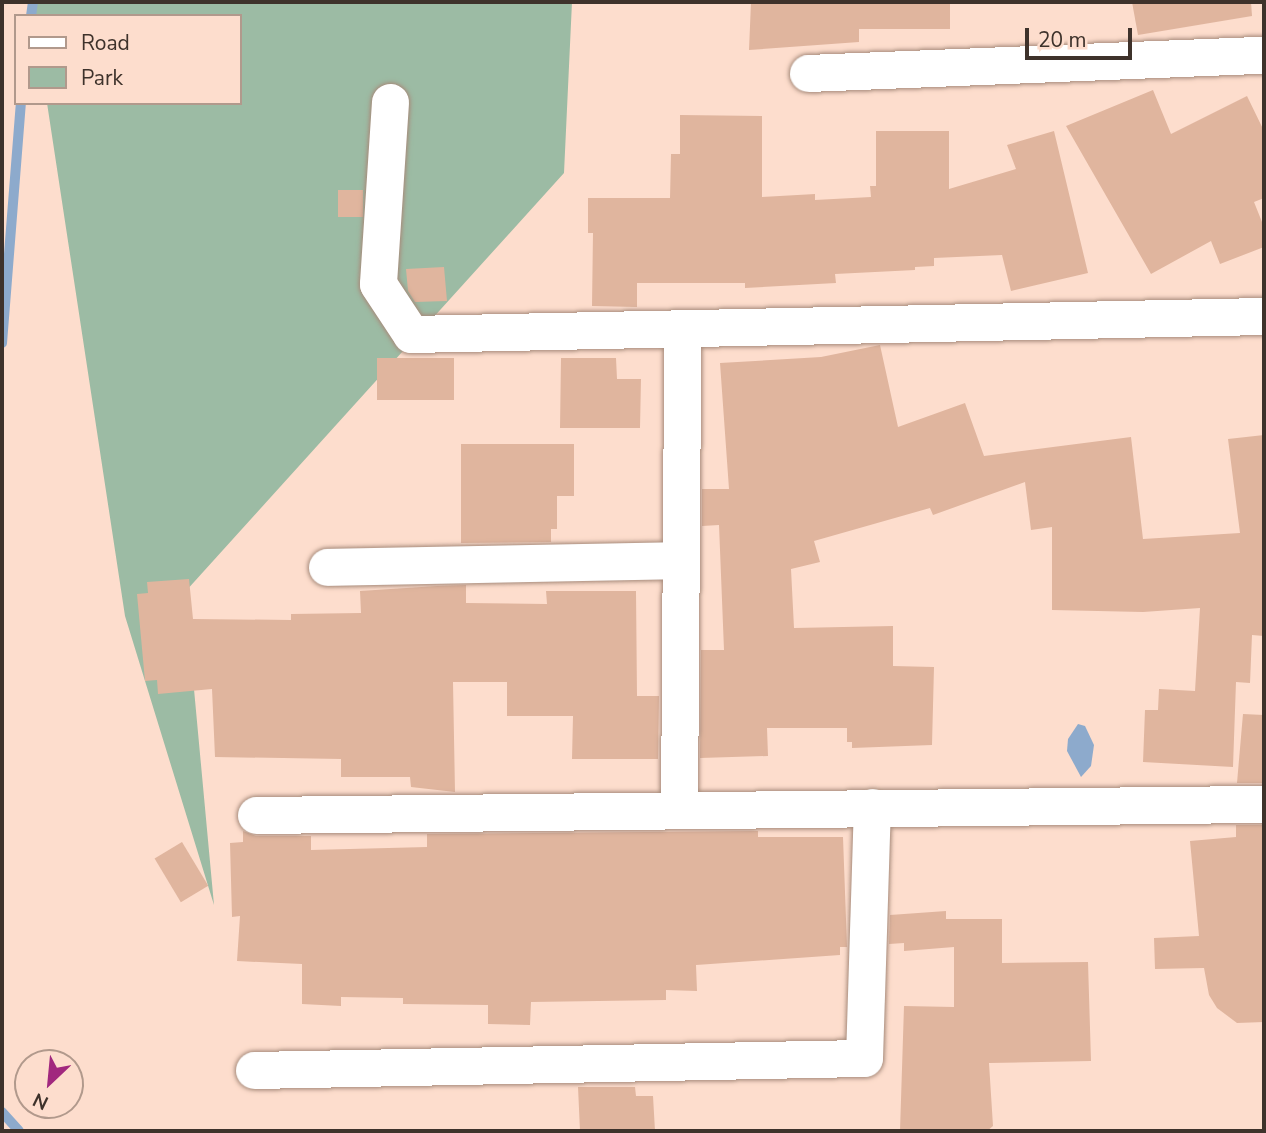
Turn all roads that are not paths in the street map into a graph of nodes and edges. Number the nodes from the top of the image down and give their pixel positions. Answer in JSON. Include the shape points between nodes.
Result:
{"nodes":[{"id":1,"x":1264,"y":55,"type":"edge"},
{"id":2,"x":808,"y":73,"type":"dead end"},
{"id":3,"x":390,"y":102,"type":"dead end"},
{"id":4,"x":1264,"y":316,"type":"edge"},
{"id":5,"x":682,"y":329,"type":"junction"},
{"id":6,"x":681,"y":560,"type":"junction"},
{"id":7,"x":327,"y":567,"type":"dead end"},
{"id":8,"x":1264,"y":804,"type":"edge"},
{"id":9,"x":872,"y":807,"type":"junction"},
{"id":10,"x":679,"y":809,"type":"junction"},
{"id":11,"x":256,"y":816,"type":"dead end"},
{"id":12,"x":254,"y":1070,"type":"dead end"}],
"edges":[{"from":1,"to":2,"type":"street"},
{"from":3,"to":5,"type":"street","via":[[378,284],[411,334]]},
{"from":4,"to":5,"type":"street"},
{"from":5,"to":6,"type":"street"},
{"from":6,"to":7,"type":"street"},
{"from":6,"to":10,"type":"street"},
{"from":8,"to":9,"type":"street"},
{"from":9,"to":10,"type":"street"},
{"from":9,"to":12,"type":"street","via":[[864,1058]]},
{"from":10,"to":11,"type":"street"}]}
